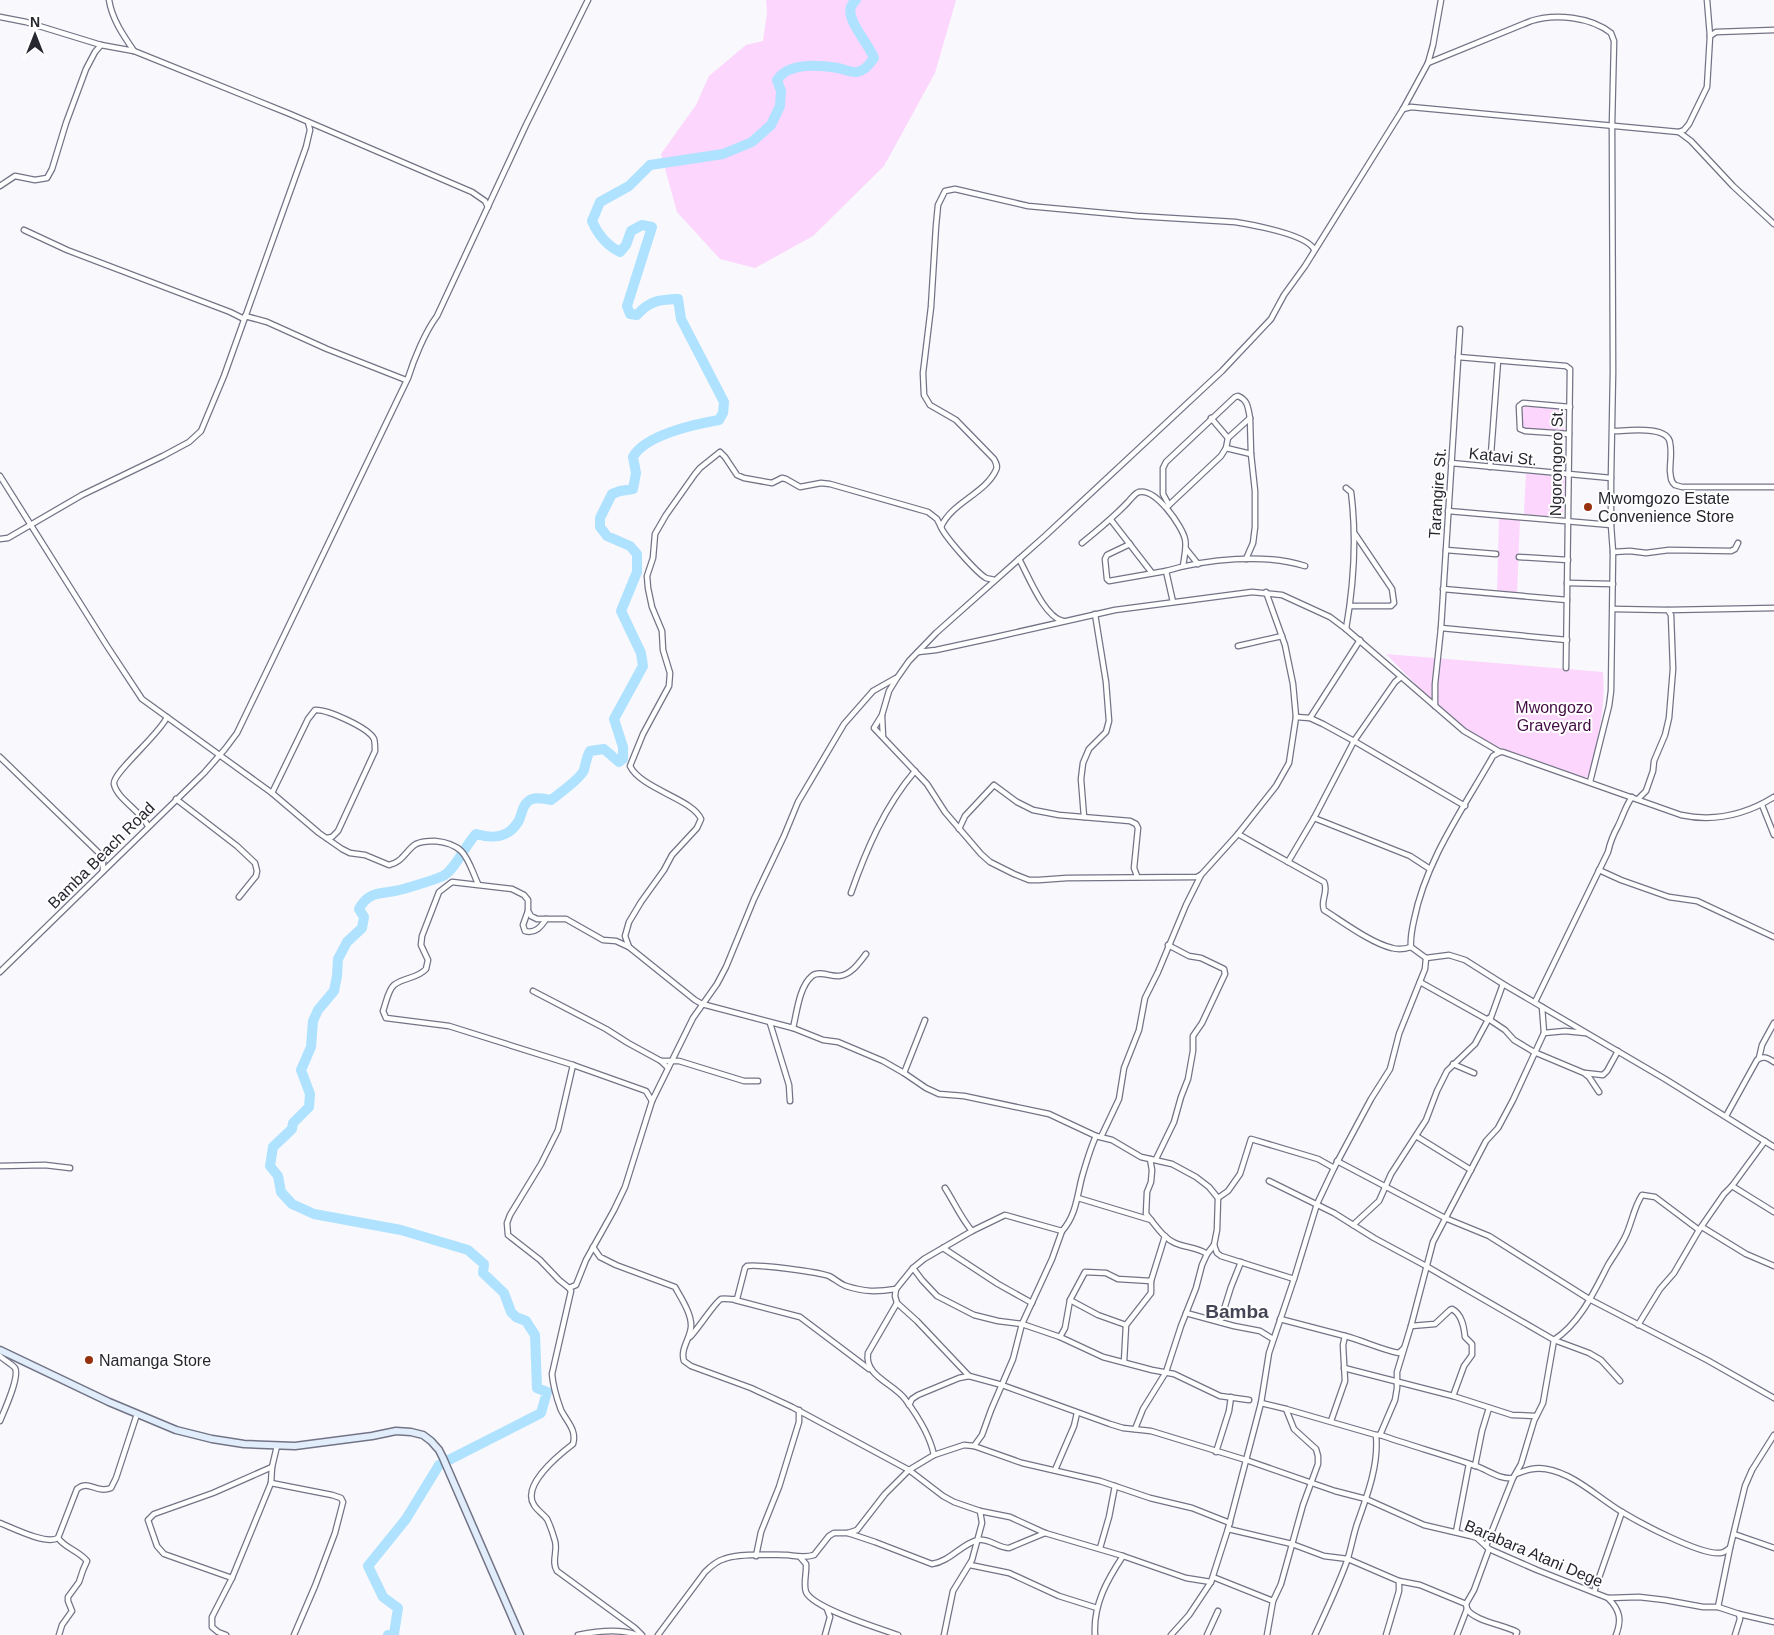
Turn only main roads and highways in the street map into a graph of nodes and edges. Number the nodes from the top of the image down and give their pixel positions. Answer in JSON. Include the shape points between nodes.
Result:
{"nodes":[{"id":1,"x":0,"y":1350,"type":"edge"},
{"id":2,"x":520,"y":1635,"type":"edge"}],
"edges":[{"from":1,"to":2,"type":"main road","via":[[137,1414],[176,1430],[212,1439],[295,1446],[396,1431],[423,1435],[439,1450],[448,1468]]}]}
